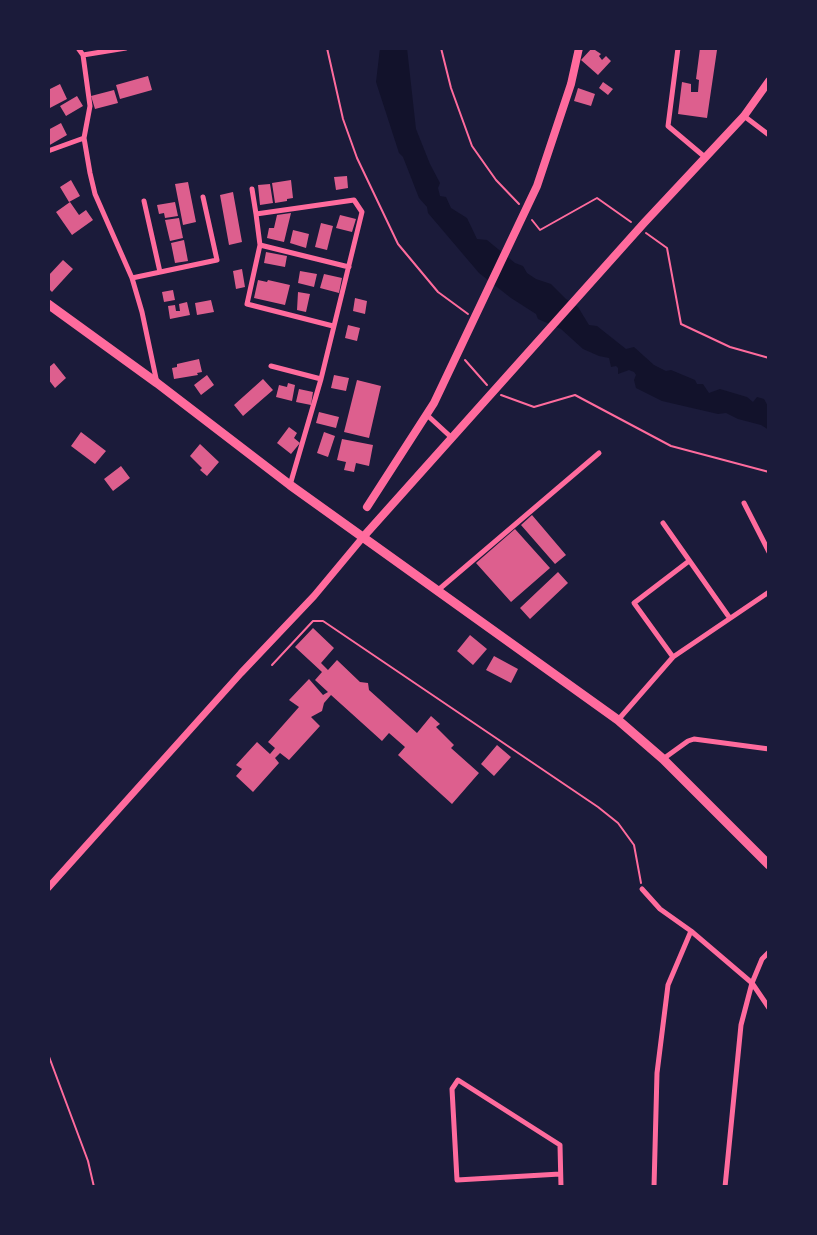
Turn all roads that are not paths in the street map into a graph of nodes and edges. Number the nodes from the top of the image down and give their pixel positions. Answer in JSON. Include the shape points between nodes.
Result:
{"nodes":[{"id":1,"x":78,"y":48,"type":"edge"},
{"id":2,"x":126,"y":48,"type":"edge"},
{"id":3,"x":579,"y":48,"type":"edge"},
{"id":4,"x":678,"y":48,"type":"edge"},
{"id":5,"x":83,"y":55,"type":"junction"},
{"id":6,"x":769,"y":81,"type":"edge"},
{"id":7,"x":744,"y":116,"type":"junction"},
{"id":8,"x":769,"y":135,"type":"edge"},
{"id":9,"x":84,"y":138,"type":"junction"},
{"id":10,"x":48,"y":151,"type":"edge"},
{"id":11,"x":706,"y":158,"type":"junction"},
{"id":12,"x":252,"y":189,"type":"dead end"},
{"id":13,"x":203,"y":197,"type":"dead end"},
{"id":14,"x":144,"y":201,"type":"dead end"},
{"id":15,"x":256,"y":214,"type":"junction"},
{"id":16,"x":260,"y":245,"type":"junction"},
{"id":17,"x":349,"y":267,"type":"junction"},
{"id":18,"x":160,"y":272,"type":"junction"},
{"id":19,"x":132,"y":278,"type":"junction"},
{"id":20,"x":48,"y":304,"type":"edge"},
{"id":21,"x":333,"y":326,"type":"junction"},
{"id":22,"x":271,"y":366,"type":"dead end"},
{"id":23,"x":321,"y":379,"type":"junction"},
{"id":24,"x":157,"y":383,"type":"junction"},
{"id":25,"x":427,"y":415,"type":"junction"},
{"id":26,"x":452,"y":438,"type":"junction"},
{"id":27,"x":599,"y":453,"type":"dead end"},
{"id":28,"x":290,"y":485,"type":"junction"},
{"id":29,"x":744,"y":503,"type":"dead end"},
{"id":30,"x":367,"y":507,"type":"dead end"},
{"id":31,"x":663,"y":523,"type":"dead end"},
{"id":32,"x":364,"y":537,"type":"junction"},
{"id":33,"x":769,"y":552,"type":"edge"},
{"id":34,"x":690,"y":561,"type":"junction"},
{"id":35,"x":437,"y":591,"type":"junction"},
{"id":36,"x":769,"y":592,"type":"edge"},
{"id":37,"x":729,"y":617,"type":"junction"},
{"id":38,"x":673,"y":657,"type":"junction"},
{"id":39,"x":618,"y":720,"type":"junction"},
{"id":40,"x":769,"y":749,"type":"edge"},
{"id":41,"x":663,"y":759,"type":"junction"},
{"id":42,"x":769,"y":865,"type":"edge"},
{"id":43,"x":48,"y":888,"type":"edge"},
{"id":44,"x":642,"y":889,"type":"road end"},
{"id":45,"x":691,"y":931,"type":"junction"},
{"id":46,"x":769,"y":952,"type":"edge"},
{"id":47,"x":752,"y":983,"type":"junction"},
{"id":48,"x":769,"y":1008,"type":"edge"},
{"id":49,"x":561,"y":1174,"type":"junction"},
{"id":50,"x":561,"y":1187,"type":"edge"},
{"id":51,"x":654,"y":1187,"type":"edge"},
{"id":52,"x":725,"y":1187,"type":"edge"}],
"edges":[{"from":1,"to":5,"type":"street"},
{"from":2,"to":5,"type":"street"},
{"from":3,"to":25,"type":"main road","via":[[537,186]]},
{"from":4,"to":11,"type":"street","via":[[668,126]]},
{"from":5,"to":9,"type":"street","via":[[90,106]]},
{"from":6,"to":7,"type":"main road"},
{"from":7,"to":8,"type":"street"},
{"from":7,"to":11,"type":"main road"},
{"from":9,"to":10,"type":"street"},
{"from":9,"to":19,"type":"street","via":[[95,194]]},
{"from":11,"to":26,"type":"main road"},
{"from":12,"to":15,"type":"street"},
{"from":13,"to":18,"type":"street","via":[[217,260]]},
{"from":14,"to":18,"type":"street"},
{"from":15,"to":16,"type":"street"},
{"from":15,"to":17,"type":"street","via":[[354,200],[362,212]]},
{"from":16,"to":17,"type":"street"},
{"from":16,"to":21,"type":"street","via":[[247,304]]},
{"from":17,"to":21,"type":"street"},
{"from":18,"to":19,"type":"street"},
{"from":19,"to":24,"type":"street"},
{"from":20,"to":24,"type":"highway"},
{"from":21,"to":23,"type":"street"},
{"from":22,"to":23,"type":"street"},
{"from":23,"to":28,"type":"street"},
{"from":24,"to":28,"type":"highway"},
{"from":25,"to":26,"type":"street"},
{"from":25,"to":30,"type":"main road"},
{"from":26,"to":32,"type":"main road"},
{"from":27,"to":35,"type":"street"},
{"from":28,"to":32,"type":"highway"},
{"from":29,"to":33,"type":"street"},
{"from":31,"to":34,"type":"street"},
{"from":32,"to":35,"type":"highway"},
{"from":32,"to":43,"type":"street"},
{"from":34,"to":37,"type":"street"},
{"from":34,"to":38,"type":"street","via":[[634,603]]},
{"from":35,"to":39,"type":"highway"},
{"from":36,"to":37,"type":"street"},
{"from":37,"to":38,"type":"street"},
{"from":38,"to":39,"type":"street"},
{"from":39,"to":41,"type":"highway"},
{"from":40,"to":41,"type":"street","via":[[694,739]]},
{"from":41,"to":42,"type":"highway"},
{"from":44,"to":45,"type":"street","via":[[660,909]]},
{"from":45,"to":47,"type":"street"},
{"from":45,"to":51,"type":"street","via":[[668,985],[657,1073]]},
{"from":46,"to":47,"type":"street"},
{"from":47,"to":48,"type":"street"},
{"from":47,"to":52,"type":"street","via":[[741,1025]]},
{"from":49,"to":49,"type":"street","via":[[560,1145],[458,1080],[452,1089],[457,1180]]},
{"from":49,"to":50,"type":"street"}]}
